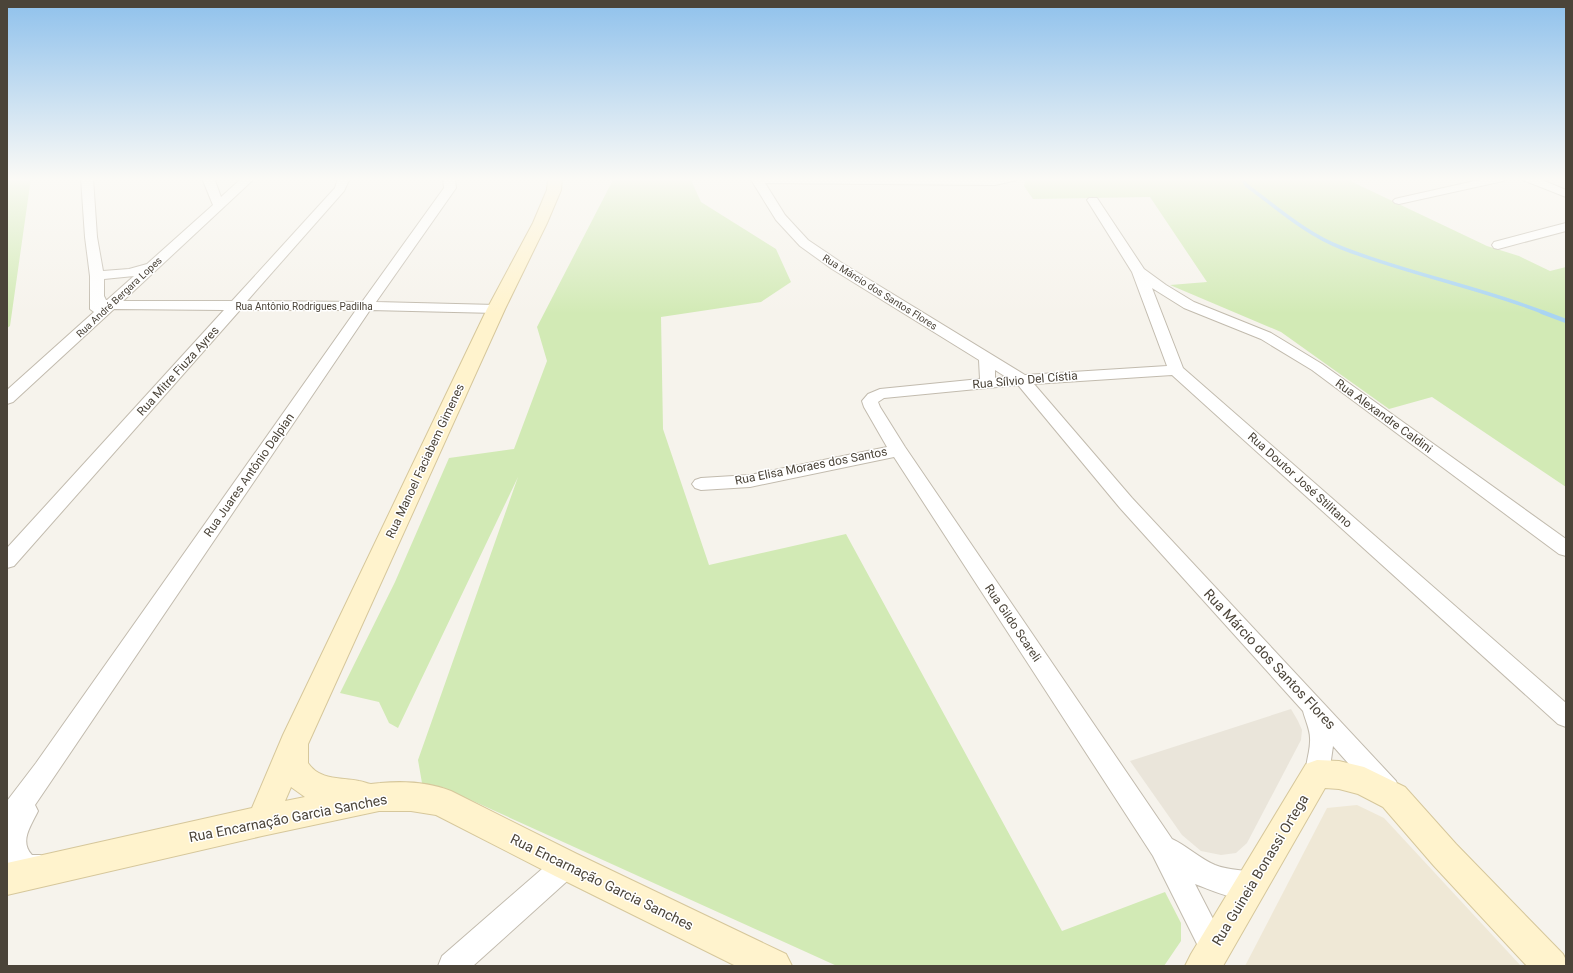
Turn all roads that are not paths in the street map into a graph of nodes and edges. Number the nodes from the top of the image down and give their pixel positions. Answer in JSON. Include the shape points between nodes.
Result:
{"nodes":[{"id":1,"x":90,"y":223,"type":"edge"},
{"id":2,"x":200,"y":223,"type":"edge"},
{"id":3,"x":310,"y":223,"type":"edge"},
{"id":4,"x":425,"y":223,"type":"edge"},
{"id":5,"x":540,"y":223,"type":"edge"},
{"id":6,"x":786,"y":223,"type":"edge"},
{"id":7,"x":1108,"y":223,"type":"edge"},
{"id":8,"x":1566,"y":227,"type":"edge"},
{"id":9,"x":1498,"y":245,"type":"dead end"},
{"id":10,"x":153,"y":266,"type":"junction"},
{"id":11,"x":1138,"y":272,"type":"junction"},
{"id":12,"x":97,"y":276,"type":"junction"},
{"id":13,"x":98,"y":297,"type":"junction"},
{"id":14,"x":1189,"y":304,"type":"junction"},
{"id":15,"x":111,"y":305,"type":"junction"},
{"id":16,"x":236,"y":306,"type":"junction"},
{"id":17,"x":366,"y":306,"type":"junction"},
{"id":18,"x":496,"y":309,"type":"junction"},
{"id":19,"x":1153,"y":310,"type":"junction"},
{"id":20,"x":93,"y":321,"type":"junction"},
{"id":21,"x":986,"y":358,"type":"junction"},
{"id":22,"x":1176,"y":370,"type":"junction"},
{"id":23,"x":1022,"y":380,"type":"junction"},
{"id":24,"x":988,"y":383,"type":"junction"},
{"id":25,"x":874,"y":397,"type":"joint"},
{"id":26,"x":7,"y":399,"type":"edge"},
{"id":27,"x":898,"y":450,"type":"junction"},
{"id":28,"x":701,"y":484,"type":"dead end"},
{"id":29,"x":1566,"y":549,"type":"edge"},
{"id":30,"x":7,"y":561,"type":"edge"},
{"id":31,"x":1312,"y":705,"type":"junction"},
{"id":32,"x":1566,"y":717,"type":"edge"},
{"id":33,"x":293,"y":744,"type":"junction"},
{"id":34,"x":1317,"y":774,"type":"junction"},
{"id":35,"x":379,"y":797,"type":"junction"},
{"id":36,"x":1394,"y":797,"type":"junction"},
{"id":37,"x":262,"y":821,"type":"junction"},
{"id":38,"x":9,"y":836,"type":"edge"},
{"id":39,"x":1162,"y":847,"type":"junction"},
{"id":40,"x":566,"y":865,"type":"junction"},
{"id":41,"x":50,"y":869,"type":"junction"},
{"id":42,"x":7,"y":878,"type":"edge"},
{"id":43,"x":1250,"y":885,"type":"junction"},
{"id":44,"x":1209,"y":957,"type":"edge"},
{"id":45,"x":452,"y":966,"type":"edge"},
{"id":46,"x":774,"y":966,"type":"edge"},
{"id":47,"x":1551,"y":966,"type":"edge"}],
"edges":[{"from":1,"to":12,"type":"street"},
{"from":2,"to":10,"type":"street","name":"Rua André Bergara Lopes"},
{"from":3,"to":16,"type":"street","name":"Rua Mitre Fiuza Ayres"},
{"from":4,"to":17,"type":"street","name":"Rua Juares Antônio Dalpian"},
{"from":5,"to":18,"type":"street","name":"Rua Manoel Faciabem Gimenes"},
{"from":6,"to":21,"type":"street","name":"Rua Márcio dos Santos Flores","via":[[804,243],[837,266]]},
{"from":7,"to":11,"type":"street","name":"Rua Doutor José Stilitano"},
{"from":8,"to":9,"type":"street"},
{"from":10,"to":12,"type":"street","via":[[130,273]]},
{"from":10,"to":15,"type":"street","name":"Rua André Bergara Lopes"},
{"from":11,"to":14,"type":"street","name":"Rua Alexandre Caldini"},
{"from":11,"to":19,"type":"street","name":"Rua Doutor José Stilitano"},
{"from":12,"to":13,"type":"street"},
{"from":13,"to":15,"type":"street","via":[[101,303]]},
{"from":13,"to":20,"type":"street"},
{"from":14,"to":19,"type":"street"},
{"from":14,"to":29,"type":"street","name":"Rua Alexandre Caldini","via":[[1266,336],[1291,350]]},
{"from":15,"to":16,"type":"street","name":"Rua Antônio Rodrigues Padilha"},
{"from":15,"to":20,"type":"street","name":"Rua André Bergara Lopes"},
{"from":16,"to":17,"type":"street","name":"Rua Antônio Rodrigues Padilha"},
{"from":16,"to":30,"type":"street","name":"Rua Mitre Fiuza Ayres"},
{"from":17,"to":18,"type":"street","name":"Rua Antônio Rodrigues Padilha"},
{"from":17,"to":38,"type":"street","name":"Rua Juares Antônio Dalpian","via":[[45,771]]},
{"from":18,"to":33,"type":"street","name":"Rua Manoel Faciabem Gimenes"},
{"from":19,"to":22,"type":"street","name":"Rua Doutor José Stilitano"},
{"from":20,"to":26,"type":"street","name":"Rua André Bergara Lopes"},
{"from":21,"to":23,"type":"street","name":"Rua Márcio dos Santos Flores"},
{"from":21,"to":24,"type":"street"},
{"from":22,"to":23,"type":"street","name":"Rua Sílvio Del Cístia"},
{"from":22,"to":32,"type":"street","name":"Rua Doutor José Stilitano"},
{"from":23,"to":24,"type":"street","name":"Rua Sílvio Del Cístia"},
{"from":23,"to":31,"type":"street","name":"Rua Márcio dos Santos Flores","via":[[1126,503]]},
{"from":24,"to":25,"type":"street","name":"Rua Sílvio Del Cístia","via":[[880,394]]},
{"from":25,"to":27,"type":"street","name":"Rua Gildo Scareli","via":[[870,401],[872,407]]},
{"from":27,"to":28,"type":"street","name":"Rua Elisa Moraes dos Santos","via":[[750,481]]},
{"from":27,"to":39,"type":"street","name":"Rua Gildo Scareli"},
{"from":31,"to":34,"type":"street","name":"Rua Guineia Bonassi Ortega","via":[[1322,737]]},
{"from":31,"to":36,"type":"street","name":"Rua Márcio dos Santos Flores"},
{"from":33,"to":35,"type":"street","name":"Rua Manoel Faciabem Gimenes","via":[[294,767],[301,778],[314,787],[333,792]]},
{"from":33,"to":37,"type":"street","name":"Rua Manoel Faciabem Gimenes"},
{"from":34,"to":36,"type":"street","via":[[1339,775],[1364,781]]},
{"from":34,"to":43,"type":"street","name":"Rua Guineia Bonassi Ortega"},
{"from":35,"to":37,"type":"street","name":"Rua Encarnação Garcia Sanches"},
{"from":35,"to":40,"type":"street","name":"Rua Encarnação Garcia Sanches","via":[[411,797],[440,801]]},
{"from":36,"to":47,"type":"street","name":"Rua Márcio dos Santos Flores","via":[[1445,855]]},
{"from":37,"to":41,"type":"street","name":"Rua Encarnação Garcia Sanches"},
{"from":38,"to":41,"type":"street","name":"Rua Juares Antônio Dalpian","via":[[14,855],[26,868]]},
{"from":39,"to":43,"type":"street","name":"Rua Gildo Scareli","via":[[1192,868],[1218,881]]},
{"from":39,"to":44,"type":"street","name":"Rua Gildo Scareli"},
{"from":40,"to":45,"type":"street"},
{"from":40,"to":46,"type":"street","name":"Rua Encarnação Garcia Sanches"},
{"from":41,"to":42,"type":"street","name":"Rua Encarnação Garcia Sanches"},
{"from":43,"to":44,"type":"street","name":"Rua Guineia Bonassi Ortega"}]}
